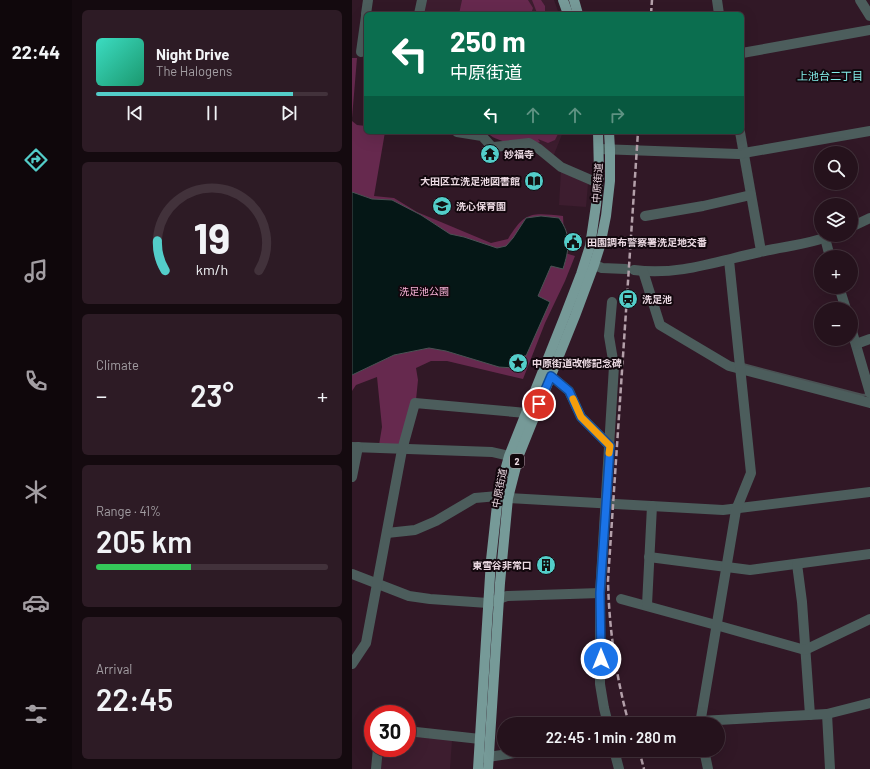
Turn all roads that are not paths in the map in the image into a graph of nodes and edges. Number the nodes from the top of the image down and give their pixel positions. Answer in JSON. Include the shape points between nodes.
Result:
{"nodes":[{"id":1,"x":368,"y":0,"type":"edge"},
{"id":2,"x":422,"y":0,"type":"edge"},
{"id":3,"x":563,"y":0,"type":"edge"},
{"id":4,"x":574,"y":0,"type":"edge"},
{"id":5,"x":716,"y":0,"type":"edge"},
{"id":6,"x":860,"y":0,"type":"edge"},
{"id":7,"x":366,"y":12,"type":"edge"},
{"id":8,"x":419,"y":12,"type":"edge"},
{"id":9,"x":567,"y":12,"type":"edge"},
{"id":10,"x":577,"y":12,"type":"edge"},
{"id":11,"x":719,"y":12,"type":"edge"},
{"id":12,"x":870,"y":16,"type":"edge"},
{"id":13,"x":364,"y":27,"type":"edge"},
{"id":14,"x":870,"y":30,"type":"edge"},
{"id":15,"x":360,"y":52,"type":"edge"},
{"id":16,"x":744,"y":53,"type":"edge"},
{"id":17,"x":870,"y":131,"type":"edge"},
{"id":18,"x":470,"y":134,"type":"edge"},
{"id":19,"x":598,"y":134,"type":"edge"},
{"id":20,"x":609,"y":134,"type":"edge"},
{"id":21,"x":740,"y":134,"type":"edge"},
{"id":22,"x":599,"y":149,"type":"junction"},
{"id":23,"x":610,"y":149,"type":"junction"},
{"id":24,"x":744,"y":153,"type":"junction"},
{"id":25,"x":598,"y":183,"type":"junction"},
{"id":26,"x":751,"y":195,"type":"junction"},
{"id":27,"x":645,"y":216,"type":"dead end"},
{"id":28,"x":870,"y":218,"type":"edge"},
{"id":29,"x":858,"y":224,"type":"edge"},
{"id":30,"x":814,"y":242,"type":"edge"},
{"id":31,"x":761,"y":251,"type":"junction"},
{"id":32,"x":729,"y":260,"type":"junction"},
{"id":33,"x":590,"y":263,"type":"junction"},
{"id":34,"x":634,"y":270,"type":"junction"},
{"id":35,"x":612,"y":302,"type":"dead end"},
{"id":36,"x":870,"y":339,"type":"edge"},
{"id":37,"x":858,"y":343,"type":"edge"},
{"id":38,"x":857,"y":346,"type":"edge"},
{"id":39,"x":739,"y":369,"type":"junction"},
{"id":40,"x":551,"y":376,"type":"junction"},
{"id":41,"x":870,"y":393,"type":"edge"},
{"id":42,"x":870,"y":403,"type":"edge"},
{"id":43,"x":526,"y":413,"type":"junction"},
{"id":44,"x":610,"y":446,"type":"junction"},
{"id":45,"x":355,"y":447,"type":"edge"},
{"id":46,"x":402,"y":450,"type":"junction"},
{"id":47,"x":509,"y":456,"type":"junction"},
{"id":48,"x":352,"y":476,"type":"edge"},
{"id":49,"x":870,"y":492,"type":"edge"},
{"id":50,"x":503,"y":497,"type":"junction"},
{"id":51,"x":606,"y":505,"type":"junction"},
{"id":52,"x":652,"y":506,"type":"junction"},
{"id":53,"x":736,"y":510,"type":"junction"},
{"id":54,"x":387,"y":533,"type":"junction"},
{"id":55,"x":870,"y":554,"type":"edge"},
{"id":56,"x":649,"y":557,"type":"junction"},
{"id":57,"x":797,"y":564,"type":"junction"},
{"id":58,"x":727,"y":568,"type":"junction"},
{"id":59,"x":352,"y":574,"type":"edge"},
{"id":60,"x":377,"y":584,"type":"junction"},
{"id":61,"x":600,"y":593,"type":"junction"},
{"id":62,"x":499,"y":599,"type":"junction"},
{"id":63,"x":621,"y":599,"type":"dead end"},
{"id":64,"x":488,"y":603,"type":"junction"},
{"id":65,"x":647,"y":605,"type":"junction"},
{"id":66,"x":870,"y":619,"type":"edge"},
{"id":67,"x":716,"y":625,"type":"junction"},
{"id":68,"x":805,"y":650,"type":"junction"},
{"id":69,"x":352,"y":664,"type":"edge"},
{"id":70,"x":870,"y":703,"type":"edge"},
{"id":71,"x":827,"y":714,"type":"junction"},
{"id":72,"x":810,"y":715,"type":"junction"},
{"id":73,"x":606,"y":717,"type":"edge"},
{"id":74,"x":701,"y":717,"type":"edge"},
{"id":75,"x":725,"y":720,"type":"edge"},
{"id":76,"x":416,"y":732,"type":"edge"},
{"id":77,"x":480,"y":739,"type":"junction"},
{"id":78,"x":497,"y":756,"type":"edge"},
{"id":79,"x":377,"y":757,"type":"edge"},
{"id":80,"x":616,"y":757,"type":"edge"},
{"id":81,"x":705,"y":757,"type":"edge"},
{"id":82,"x":484,"y":758,"type":"junction"},
{"id":83,"x":376,"y":769,"type":"edge"},
{"id":84,"x":478,"y":769,"type":"edge"},
{"id":85,"x":488,"y":769,"type":"edge"},
{"id":86,"x":619,"y":769,"type":"edge"},
{"id":87,"x":708,"y":769,"type":"edge"},
{"id":88,"x":830,"y":769,"type":"edge"}],
"edges":[{"from":1,"to":7,"type":"street"},
{"from":2,"to":8,"type":"street"},
{"from":3,"to":9,"type":"main road"},
{"from":4,"to":10,"type":"main road"},
{"from":5,"to":11,"type":"street"},
{"from":6,"to":12,"type":"street"},
{"from":13,"to":15,"type":"street"},
{"from":14,"to":16,"type":"street"},
{"from":17,"to":24,"type":"street"},
{"from":18,"to":25,"type":"street","via":[[482,136],[494,147],[530,143],[560,167]]},
{"from":19,"to":22,"type":"main road","name":"中原街道","number":"2"},
{"from":20,"to":23,"type":"main road","name":"中原街道","number":"2"},
{"from":21,"to":24,"type":"street"},
{"from":22,"to":23,"type":"street"},
{"from":22,"to":25,"type":"main road","name":"中原街道","number":"2"},
{"from":23,"to":24,"type":"street"},
{"from":23,"to":33,"type":"main road","name":"中原街道","number":"2","via":[[606,216],[600,246]]},
{"from":24,"to":26,"type":"street"},
{"from":25,"to":33,"type":"main road","name":"中原街道","number":"2"},
{"from":26,"to":27,"type":"street"},
{"from":26,"to":31,"type":"street"},
{"from":28,"to":29,"type":"street"},
{"from":30,"to":31,"type":"street"},
{"from":31,"to":32,"type":"street"},
{"from":32,"to":34,"type":"street","via":[[678,271]]},
{"from":32,"to":39,"type":"street"},
{"from":33,"to":34,"type":"street","via":[[605,268]]},
{"from":33,"to":40,"type":"main road","name":"中原街道","number":"2"},
{"from":33,"to":43,"type":"main road","name":"中原街道","number":"2"},
{"from":34,"to":39,"type":"street","via":[[660,326],[729,366]]},
{"from":35,"to":44,"type":"street","via":[[610,336],[614,366]]},
{"from":36,"to":37,"type":"street"},
{"from":38,"to":41,"type":"street"},
{"from":39,"to":42,"type":"street"},
{"from":39,"to":53,"type":"street","via":[[750,473]]},
{"from":40,"to":44,"type":"street","via":[[569,391],[581,417]]},
{"from":40,"to":50,"type":"main road","name":"中原街道","number":"2"},
{"from":43,"to":46,"type":"street","via":[[415,402]]},
{"from":43,"to":47,"type":"main road","name":"中原街道","number":"2"},
{"from":44,"to":51,"type":"street"},
{"from":45,"to":46,"type":"street"},
{"from":45,"to":48,"type":"street"},
{"from":46,"to":47,"type":"street","via":[[492,452]]},
{"from":46,"to":54,"type":"street"},
{"from":47,"to":50,"type":"main road","name":"中原街道","number":"2"},
{"from":49,"to":53,"type":"street"},
{"from":50,"to":51,"type":"street"},
{"from":50,"to":54,"type":"street","via":[[475,498],[416,530]]},
{"from":50,"to":62,"type":"main road","name":"中原街道","number":"2"},
{"from":50,"to":64,"type":"main road","name":"中原街道","number":"2","via":[[493,535]]},
{"from":51,"to":52,"type":"street"},
{"from":51,"to":61,"type":"street"},
{"from":52,"to":53,"type":"street"},
{"from":52,"to":56,"type":"street"},
{"from":53,"to":58,"type":"street"},
{"from":54,"to":60,"type":"street"},
{"from":55,"to":57,"type":"street"},
{"from":56,"to":58,"type":"street"},
{"from":56,"to":65,"type":"street"},
{"from":57,"to":58,"type":"street","via":[[750,570]]},
{"from":57,"to":68,"type":"street"},
{"from":58,"to":67,"type":"street"},
{"from":59,"to":60,"type":"street"},
{"from":60,"to":64,"type":"street","via":[[408,596]]},
{"from":60,"to":69,"type":"street","via":[[366,643]]},
{"from":61,"to":62,"type":"street","via":[[507,596]]},
{"from":61,"to":73,"type":"street","via":[[600,684]]},
{"from":62,"to":64,"type":"street"},
{"from":62,"to":82,"type":"main road","name":"中原街道","number":"2"},
{"from":63,"to":65,"type":"street"},
{"from":64,"to":77,"type":"main road","name":"中原街道","number":"2"},
{"from":65,"to":67,"type":"street"},
{"from":66,"to":68,"type":"street"},
{"from":67,"to":68,"type":"street"},
{"from":67,"to":74,"type":"street"},
{"from":68,"to":72,"type":"street"},
{"from":70,"to":71,"type":"street"},
{"from":71,"to":72,"type":"street"},
{"from":71,"to":88,"type":"street"},
{"from":72,"to":75,"type":"street"},
{"from":76,"to":77,"type":"street"},
{"from":77,"to":82,"type":"main road","name":"中原街道","number":"2"},
{"from":78,"to":82,"type":"street"},
{"from":79,"to":83,"type":"street"},
{"from":80,"to":86,"type":"street"},
{"from":81,"to":87,"type":"street"},
{"from":82,"to":84,"type":"main road","name":"中原街道","number":"2"},
{"from":82,"to":85,"type":"main road","name":"中原街道","number":"2"}]}
